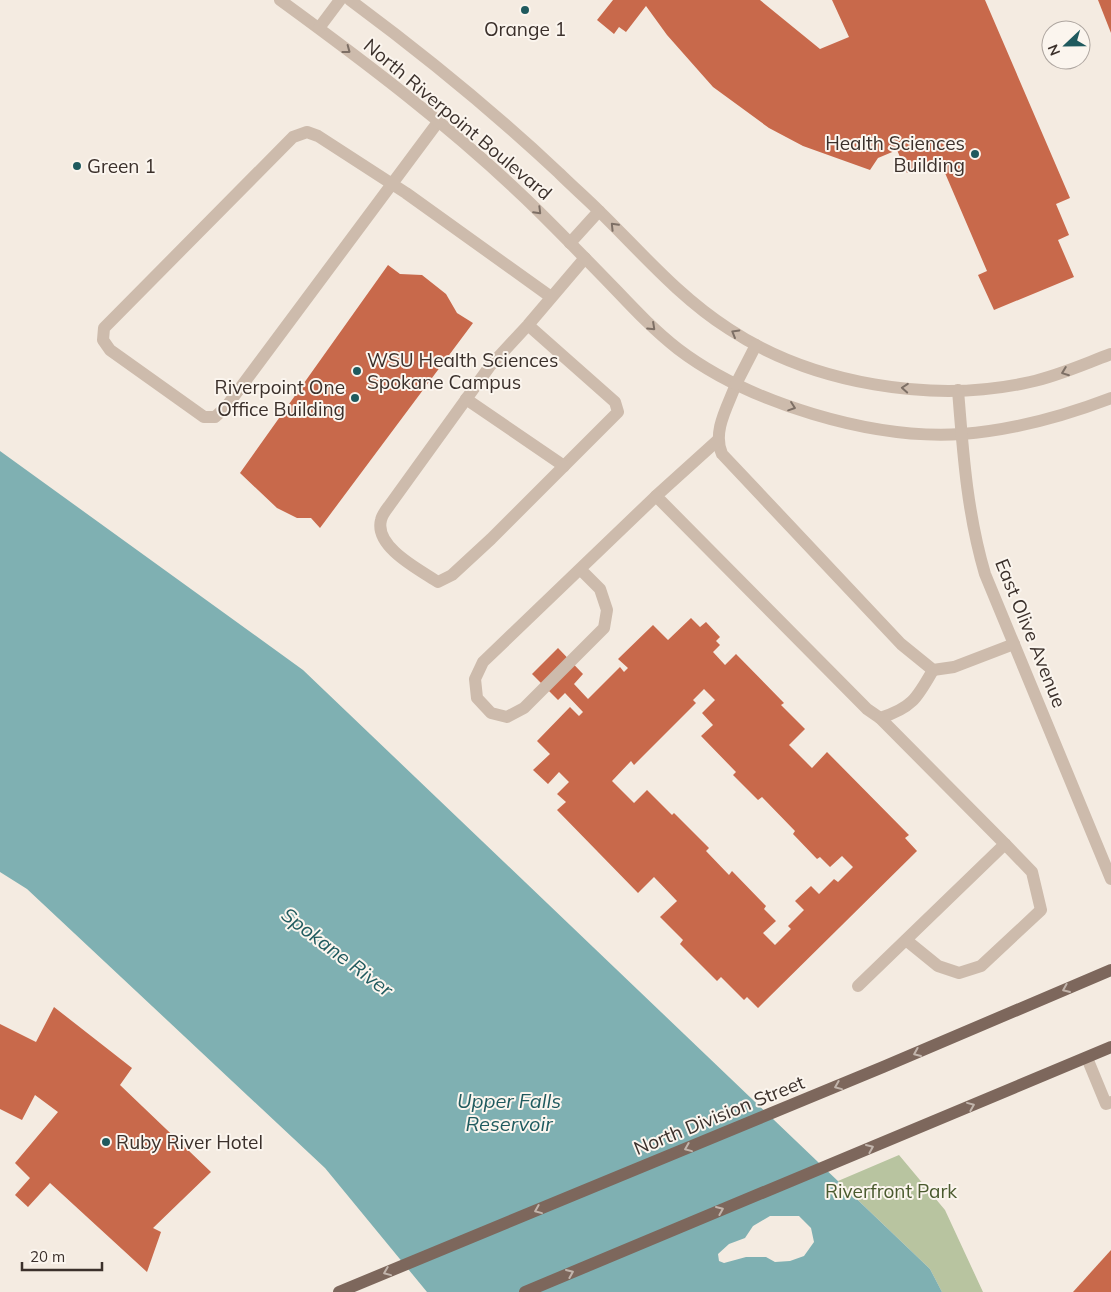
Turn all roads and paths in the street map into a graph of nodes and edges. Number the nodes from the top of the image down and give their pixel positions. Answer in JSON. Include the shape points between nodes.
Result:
{"nodes":[{"id":1,"x":280,"y":0,"type":"edge"},
{"id":2,"x":340,"y":0,"type":"edge"},
{"id":3,"x":350,"y":0,"type":"edge"},
{"id":4,"x":319,"y":28,"type":"junction"},
{"id":5,"x":438,"y":122,"type":"junction"},
{"id":6,"x":393,"y":184,"type":"junction"},
{"id":7,"x":599,"y":211,"type":"junction"},
{"id":8,"x":570,"y":243,"type":"junction"},
{"id":9,"x":585,"y":258,"type":"junction"},
{"id":10,"x":552,"y":297,"type":"junction"},
{"id":11,"x":528,"y":325,"type":"junction"},
{"id":12,"x":756,"y":345,"type":"junction"},
{"id":13,"x":1111,"y":354,"type":"edge"},
{"id":14,"x":736,"y":384,"type":"junction"},
{"id":15,"x":958,"y":390,"type":"junction"},
{"id":16,"x":1111,"y":398,"type":"edge"},
{"id":17,"x":466,"y":399,"type":"junction"},
{"id":18,"x":961,"y":434,"type":"junction"},
{"id":19,"x":718,"y":440,"type":"junction"},
{"id":20,"x":564,"y":466,"type":"junction"},
{"id":21,"x":656,"y":496,"type":"junction"},
{"id":22,"x":580,"y":569,"type":"junction"},
{"id":23,"x":1014,"y":644,"type":"junction"},
{"id":24,"x":932,"y":670,"type":"junction"},
{"id":25,"x":880,"y":718,"type":"junction"},
{"id":26,"x":1004,"y":844,"type":"junction"},
{"id":27,"x":1111,"y":880,"type":"edge"},
{"id":28,"x":906,"y":940,"type":"junction"},
{"id":29,"x":1111,"y":970,"type":"edge"},
{"id":30,"x":858,"y":986,"type":"dead end"},
{"id":31,"x":1111,"y":1047,"type":"edge"},
{"id":32,"x":1087,"y":1058,"type":"junction"},
{"id":33,"x":1111,"y":1102,"type":"edge"},
{"id":34,"x":340,"y":1292,"type":"edge"},
{"id":35,"x":525,"y":1292,"type":"edge"}],
"edges":[{"from":1,"to":4,"type":"street","name":"North Riverpoint Boulevard"},
{"from":2,"to":4,"type":"street"},
{"from":3,"to":7,"type":"street","name":"North Riverpoint Boulevard","via":[[446,74]]},
{"from":4,"to":5,"type":"street","name":"North Riverpoint Boulevard","one_way":true},
{"from":5,"to":6,"type":"street"},
{"from":5,"to":8,"type":"street","name":"North Riverpoint Boulevard","one_way":true},
{"from":6,"to":6,"type":"street","via":[[215,417],[204,417],[110,350],[103,340],[104,328],[293,137],[307,132],[318,136]]},
{"from":6,"to":10,"type":"street"},
{"from":7,"to":8,"type":"street"},
{"from":12,"to":7,"type":"street","name":"North Riverpoint Boulevard","one_way":true,"via":[[729,330],[675,288]]},
{"from":8,"to":9,"type":"street","name":"North Riverpoint Boulevard"},
{"from":9,"to":10,"type":"street"},
{"from":9,"to":14,"type":"street","name":"North Riverpoint Boulevard","one_way":true,"via":[[665,338]]},
{"from":10,"to":11,"type":"street"},
{"from":11,"to":17,"type":"street","via":[[490,366]]},
{"from":11,"to":20,"type":"street","via":[[615,402],[618,412]]},
{"from":12,"to":14,"type":"street"},
{"from":15,"to":12,"type":"street","name":"North Riverpoint Boulevard","one_way":true,"via":[[858,382],[803,365]]},
{"from":13,"to":15,"type":"street","name":"North Riverpoint Boulevard","one_way":true,"via":[[1028,383]]},
{"from":14,"to":18,"type":"street","name":"North Riverpoint Boulevard","one_way":true,"via":[[812,414],[858,425]]},
{"from":14,"to":19,"type":"street"},
{"from":15,"to":18,"type":"street","name":"East Olive Avenue"},
{"from":16,"to":18,"type":"street","name":"North Riverpoint Boulevard","via":[[1057,416]]},
{"from":17,"to":20,"type":"street"},
{"from":17,"to":20,"type":"street","via":[[381,521],[383,539],[399,556],[438,582],[452,575]]},
{"from":18,"to":23,"type":"street","name":"East Olive Avenue","via":[[965,481],[977,545],[985,574]]},
{"from":19,"to":21,"type":"street"},
{"from":19,"to":24,"type":"street","via":[[728,462],[901,644]]},
{"from":21,"to":22,"type":"street"},
{"from":21,"to":25,"type":"street","via":[[867,709]]},
{"from":22,"to":22,"type":"street","via":[[483,662],[475,679],[477,698],[492,713],[507,717],[524,708],[604,628],[608,610],[600,589]]},
{"from":23,"to":24,"type":"street","via":[[954,667]]},
{"from":23,"to":27,"type":"street","name":"East Olive Avenue"},
{"from":24,"to":25,"type":"street","via":[[918,696],[898,712]]},
{"from":25,"to":26,"type":"street"},
{"from":26,"to":28,"type":"street"},
{"from":26,"to":28,"type":"street","via":[[1032,872],[1041,910],[982,966],[959,973],[938,966]]},
{"from":28,"to":30,"type":"street"},
{"from":29,"to":34,"type":"main road","name":"North Division Street","one_way":true},
{"from":31,"to":32,"type":"main road"},
{"from":32,"to":33,"type":"street","via":[[1106,1104]]},
{"from":35,"to":32,"type":"main road","one_way":true}]}
